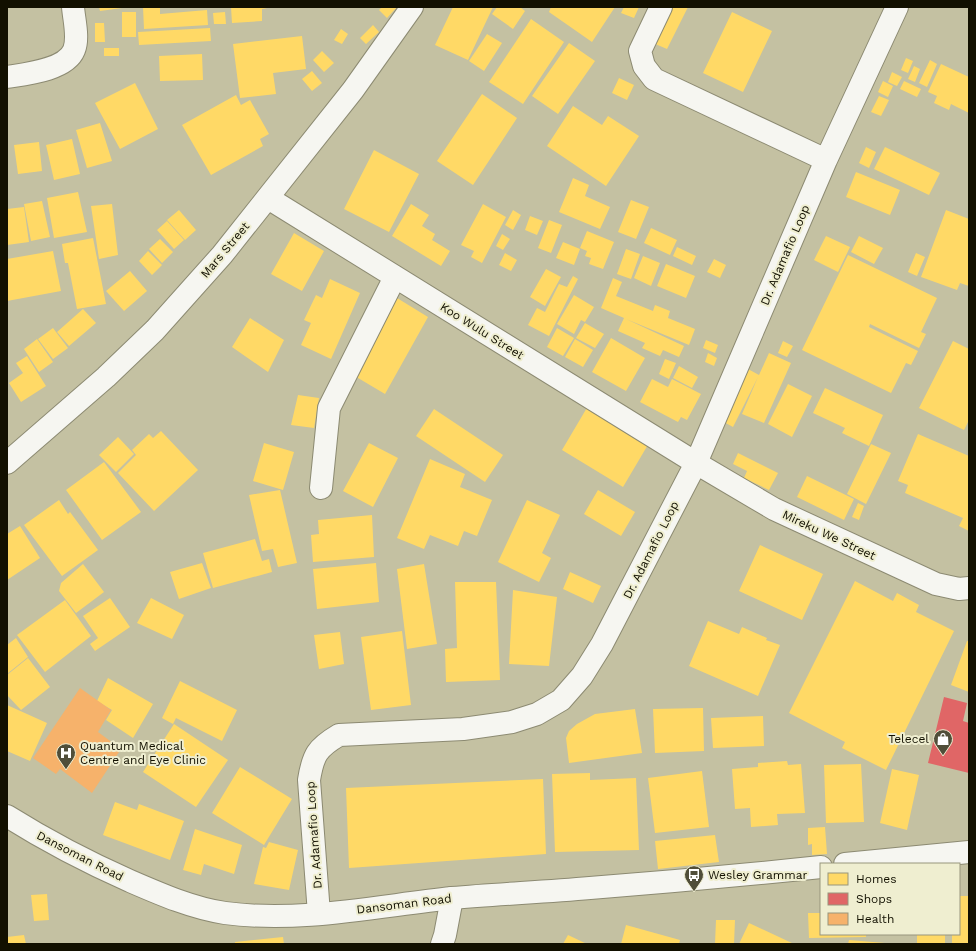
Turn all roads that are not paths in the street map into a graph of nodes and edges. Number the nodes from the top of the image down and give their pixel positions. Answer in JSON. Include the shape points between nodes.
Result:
{"nodes":[{"id":1,"x":73,"y":7,"type":"edge"},
{"id":2,"x":412,"y":7,"type":"edge"},
{"id":3,"x":662,"y":7,"type":"edge"},
{"id":4,"x":897,"y":7,"type":"edge"},
{"id":5,"x":7,"y":77,"type":"edge"},
{"id":6,"x":826,"y":160,"type":"junction"},
{"id":7,"x":268,"y":198,"type":"junction"},
{"id":8,"x":395,"y":277,"type":"junction"},
{"id":9,"x":7,"y":463,"type":"edge"},
{"id":10,"x":696,"y":463,"type":"junction"},
{"id":11,"x":321,"y":488,"type":"dead end"},
{"id":12,"x":969,"y":588,"type":"edge"},
{"id":13,"x":7,"y":816,"type":"edge"},
{"id":14,"x":969,"y":852,"type":"edge"},
{"id":15,"x":855,"y":863,"type":"edge"},
{"id":16,"x":820,"y":867,"type":"edge"},
{"id":17,"x":452,"y":898,"type":"junction"},
{"id":18,"x":319,"y":914,"type":"junction"},
{"id":19,"x":442,"y":944,"type":"edge"}],
"edges":[{"from":1,"to":5,"type":"street","via":[[76,38],[74,51],[64,63],[45,70]]},
{"from":2,"to":7,"type":"street","name":"Mars Street","via":[[370,68]]},
{"from":3,"to":6,"type":"street","via":[[640,51],[644,66],[654,79]]},
{"from":4,"to":6,"type":"street","name":"Dr. Adamafio Loop"},
{"from":6,"to":10,"type":"street","name":"Dr. Adamafio Loop"},
{"from":7,"to":8,"type":"street","name":"Koo Wulu Street"},
{"from":7,"to":9,"type":"street","name":"Mars Street","via":[[222,255],[155,330]]},
{"from":8,"to":10,"type":"street","name":"Koo Wulu Street"},
{"from":8,"to":11,"type":"street","via":[[328,408]]},
{"from":10,"to":12,"type":"street","name":"Mireku We Street","via":[[774,509],[828,536],[936,584],[959,589]]},
{"from":10,"to":18,"type":"street","name":"Dr. Adamafio Loop","via":[[602,644],[582,676],[561,700],[536,714],[512,722],[463,729],[339,735],[325,743],[312,760],[309,780]]},
{"from":13,"to":18,"type":"street","name":"Dansoman Road","via":[[88,862],[182,902],[225,913],[277,916]]},
{"from":14,"to":15,"type":"street"},
{"from":16,"to":17,"type":"street","name":"Dansoman Road","via":[[734,877]]},
{"from":17,"to":18,"type":"street","name":"Dansoman Road"},
{"from":17,"to":19,"type":"street"}]}
